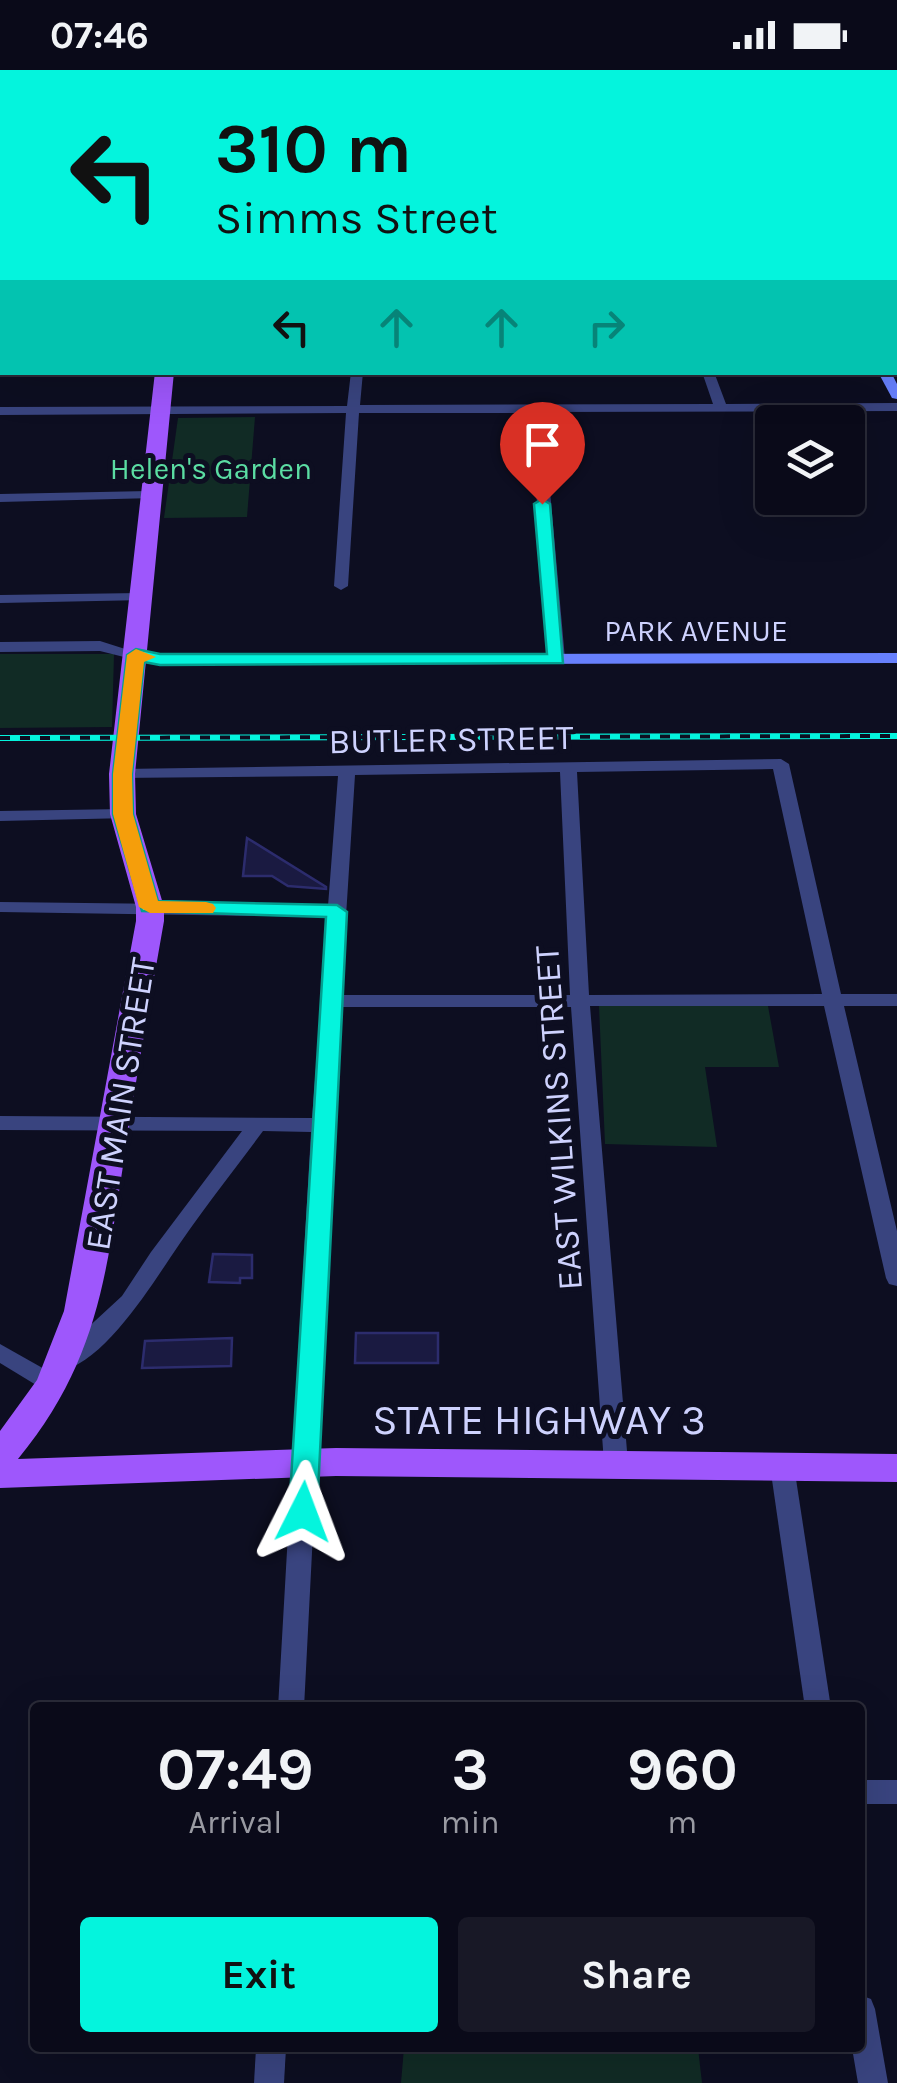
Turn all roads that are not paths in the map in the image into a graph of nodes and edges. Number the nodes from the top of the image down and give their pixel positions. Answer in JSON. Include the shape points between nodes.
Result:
{"nodes":[{"id":1,"x":165,"y":375,"type":"edge"},
{"id":2,"x":357,"y":375,"type":"edge"},
{"id":3,"x":709,"y":375,"type":"edge"},
{"id":4,"x":721,"y":407,"type":"junction"},
{"id":5,"x":897,"y":407,"type":"edge"},
{"id":6,"x":160,"y":408,"type":"junction"},
{"id":7,"x":352,"y":408,"type":"junction"},
{"id":8,"x":536,"y":408,"type":"junction"},
{"id":9,"x":0,"y":410,"type":"edge"},
{"id":10,"x":149,"y":495,"type":"junction"},
{"id":11,"x":0,"y":498,"type":"edge"},
{"id":12,"x":341,"y":586,"type":"dead end"},
{"id":13,"x":140,"y":597,"type":"junction"},
{"id":14,"x":0,"y":599,"type":"edge"},
{"id":15,"x":0,"y":647,"type":"edge"},
{"id":16,"x":136,"y":655,"type":"junction"},
{"id":17,"x":897,"y":658,"type":"edge"},
{"id":18,"x":557,"y":659,"type":"junction"},
{"id":19,"x":568,"y":767,"type":"junction"},
{"id":20,"x":347,"y":771,"type":"junction"},
{"id":21,"x":122,"y":774,"type":"junction"},
{"id":22,"x":123,"y":814,"type":"junction"},
{"id":23,"x":0,"y":816,"type":"edge"},
{"id":24,"x":0,"y":907,"type":"edge"},
{"id":25,"x":150,"y":907,"type":"junction"},
{"id":26,"x":337,"y":912,"type":"junction"},
{"id":27,"x":580,"y":1000,"type":"junction"},
{"id":28,"x":833,"y":1000,"type":"junction"},
{"id":29,"x":897,"y":1000,"type":"edge"},
{"id":30,"x":331,"y":1001,"type":"junction"},
{"id":31,"x":0,"y":1123,"type":"edge"},
{"id":32,"x":115,"y":1123,"type":"junction"},
{"id":33,"x":258,"y":1124,"type":"junction"},
{"id":34,"x":322,"y":1124,"type":"junction"},
{"id":35,"x":897,"y":1278,"type":"edge"},
{"id":36,"x":0,"y":1352,"type":"edge"},
{"id":37,"x":59,"y":1373,"type":"junction"},
{"id":38,"x":0,"y":1456,"type":"edge"},
{"id":39,"x":616,"y":1462,"type":"junction"},
{"id":40,"x":306,"y":1463,"type":"junction"},
{"id":41,"x":782,"y":1466,"type":"junction"},
{"id":42,"x":897,"y":1468,"type":"edge"},
{"id":43,"x":0,"y":1474,"type":"edge"},
{"id":44,"x":291,"y":1702,"type":"edge"},
{"id":45,"x":817,"y":1702,"type":"edge"},
{"id":46,"x":865,"y":1792,"type":"edge"},
{"id":47,"x":897,"y":1792,"type":"edge"},
{"id":48,"x":865,"y":2040,"type":"edge"},
{"id":49,"x":271,"y":2052,"type":"edge"},
{"id":50,"x":269,"y":2083,"type":"edge"},
{"id":51,"x":872,"y":2083,"type":"edge"}],
"edges":[{"from":1,"to":6,"type":"main road","name":"EAST MAIN STREET"},
{"from":2,"to":7,"type":"street"},
{"from":3,"to":4,"type":"street"},
{"from":4,"to":5,"type":"street"},
{"from":4,"to":8,"type":"street"},
{"from":6,"to":7,"type":"street"},
{"from":6,"to":9,"type":"street"},
{"from":6,"to":10,"type":"main road","name":"EAST MAIN STREET"},
{"from":7,"to":8,"type":"street"},
{"from":7,"to":12,"type":"street"},
{"from":8,"to":18,"type":"street"},
{"from":10,"to":11,"type":"street"},
{"from":10,"to":13,"type":"main road","name":"EAST MAIN STREET"},
{"from":13,"to":14,"type":"street"},
{"from":13,"to":16,"type":"main road","name":"EAST MAIN STREET"},
{"from":15,"to":16,"type":"street","via":[[100,646]]},
{"from":16,"to":18,"type":"street","name":"PARK AVENUE"},
{"from":16,"to":21,"type":"main road","name":"EAST MAIN STREET"},
{"from":17,"to":18,"type":"street","name":"PARK AVENUE"},
{"from":19,"to":20,"type":"street","name":"BUTLER STREET"},
{"from":19,"to":27,"type":"street","name":"EAST WILKINS STREET"},
{"from":19,"to":28,"type":"street","name":"BUTLER STREET","via":[[781,764]]},
{"from":20,"to":21,"type":"street","name":"BUTLER STREET"},
{"from":20,"to":26,"type":"street"},
{"from":21,"to":22,"type":"main road","name":"EAST MAIN STREET"},
{"from":22,"to":23,"type":"street"},
{"from":22,"to":25,"type":"main road","name":"EAST MAIN STREET"},
{"from":24,"to":25,"type":"street"},
{"from":25,"to":26,"type":"street"},
{"from":25,"to":32,"type":"main road","name":"EAST MAIN STREET"},
{"from":26,"to":30,"type":"street"},
{"from":27,"to":28,"type":"street"},
{"from":27,"to":30,"type":"street"},
{"from":27,"to":39,"type":"street","name":"EAST WILKINS STREET"},
{"from":28,"to":29,"type":"street"},
{"from":28,"to":35,"type":"street"},
{"from":30,"to":34,"type":"street"},
{"from":31,"to":32,"type":"street"},
{"from":32,"to":33,"type":"street"},
{"from":32,"to":37,"type":"main road","name":"EAST MAIN STREET","via":[[89,1294]]},
{"from":33,"to":34,"type":"street"},
{"from":33,"to":37,"type":"street","via":[[150,1277]]},
{"from":34,"to":40,"type":"street"},
{"from":36,"to":37,"type":"street"},
{"from":37,"to":38,"type":"main road","name":"EAST MAIN STREET","via":[[25,1430]]},
{"from":39,"to":40,"type":"main road","name":"STATE HIGHWAY 3"},
{"from":39,"to":41,"type":"main road","name":"STATE HIGHWAY 3"},
{"from":40,"to":43,"type":"main road","name":"STATE HIGHWAY 3"},
{"from":40,"to":44,"type":"street"},
{"from":41,"to":42,"type":"main road","name":"STATE HIGHWAY 3"},
{"from":41,"to":45,"type":"street"},
{"from":46,"to":47,"type":"street"},
{"from":48,"to":51,"type":"street"},
{"from":49,"to":50,"type":"street"}]}
